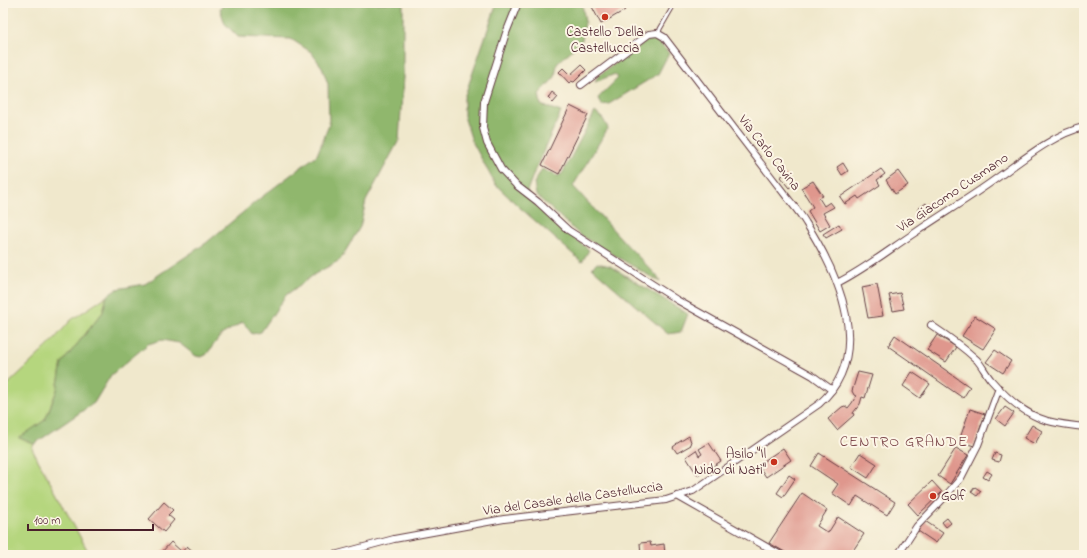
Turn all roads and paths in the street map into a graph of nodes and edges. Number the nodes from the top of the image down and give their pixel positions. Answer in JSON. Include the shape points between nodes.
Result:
{"nodes":[{"id":1,"x":518,"y":3,"type":"edge"},
{"id":2,"x":675,"y":3,"type":"edge"},
{"id":3,"x":659,"y":33,"type":"junction"},
{"id":4,"x":581,"y":85,"type":"dead end"},
{"id":5,"x":1084,"y":127,"type":"edge"},
{"id":6,"x":837,"y":283,"type":"junction"},
{"id":7,"x":931,"y":324,"type":"dead end"},
{"id":8,"x":999,"y":388,"type":"junction"},
{"id":9,"x":832,"y":390,"type":"junction"},
{"id":10,"x":1084,"y":427,"type":"edge"},
{"id":11,"x":677,"y":496,"type":"junction"},
{"id":12,"x":334,"y":555,"type":"edge"},
{"id":13,"x":781,"y":555,"type":"edge"},
{"id":14,"x":898,"y":555,"type":"edge"}],
"edges":[{"from":1,"to":9,"type":"street","via":[[484,102],[483,128],[487,143],[501,168],[516,185],[568,230],[677,300],[813,376]]},
{"from":2,"to":3,"type":"lane"},
{"from":3,"to":4,"type":"street","via":[[647,36]]},
{"from":3,"to":6,"type":"street","name":"Via Carlo Cavina","via":[[806,222]]},
{"from":5,"to":6,"type":"street","name":"Via Giacomo Cusmano","via":[[1044,145],[979,192]]},
{"from":6,"to":9,"type":"street","name":"Via Carlo Cavina","via":[[843,300],[849,340],[847,360]]},
{"from":7,"to":8,"type":"street","via":[[977,361]]},
{"from":8,"to":10,"type":"street","via":[[1019,406],[1039,418]]},
{"from":8,"to":14,"type":"street","via":[[978,445],[966,469],[955,485],[916,526]]},
{"from":9,"to":11,"type":"street","name":"Via del Casale della Castelluccia","via":[[819,404],[693,491]]},
{"from":11,"to":12,"type":"street","name":"Via del Casale della Castelluccia","via":[[666,500],[504,519],[394,539]]},
{"from":11,"to":13,"type":"street"}]}
